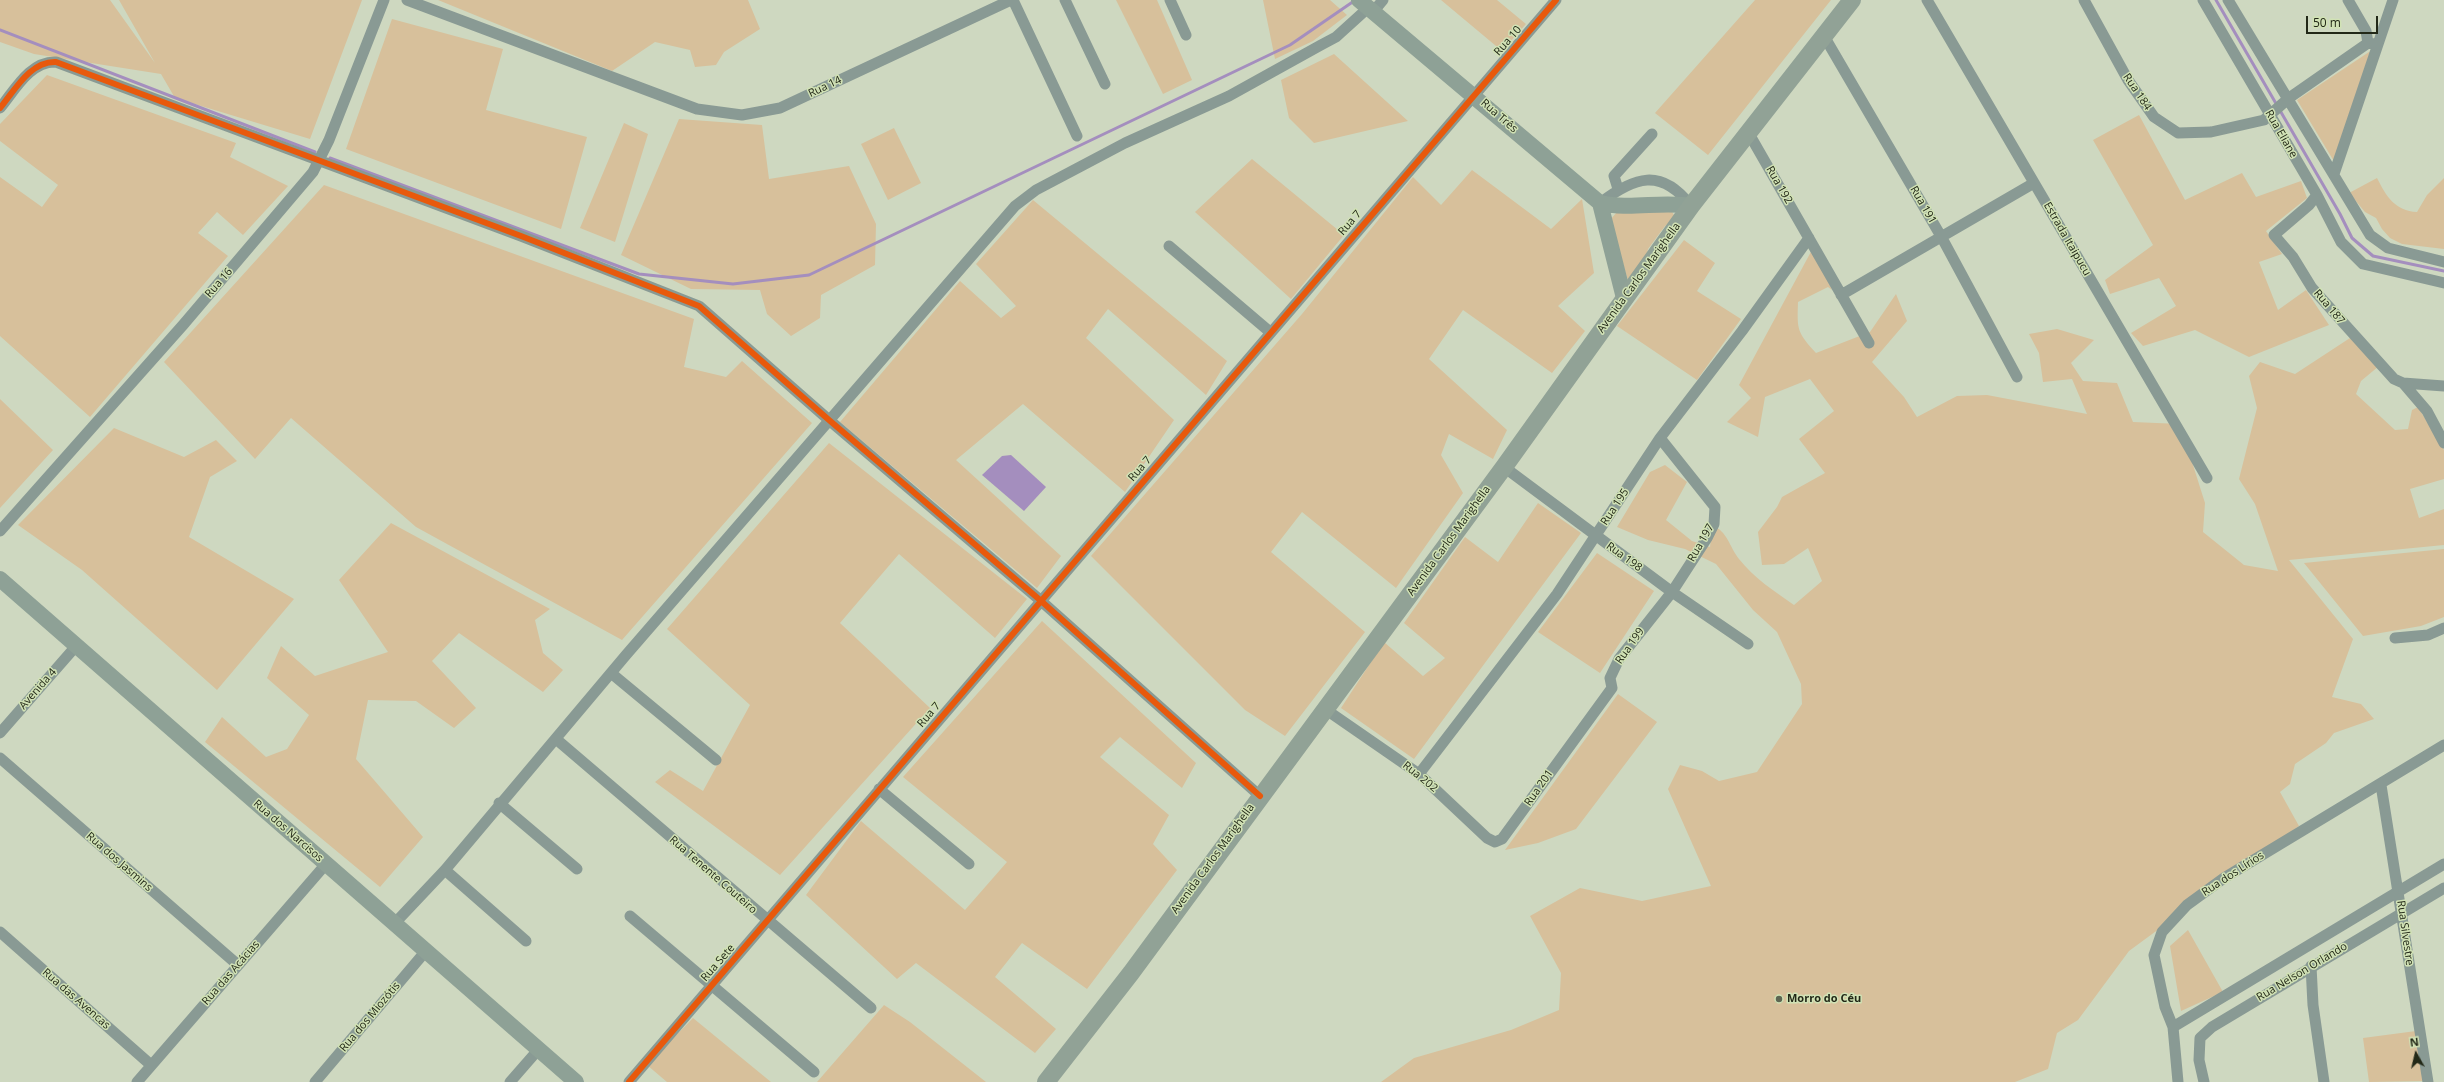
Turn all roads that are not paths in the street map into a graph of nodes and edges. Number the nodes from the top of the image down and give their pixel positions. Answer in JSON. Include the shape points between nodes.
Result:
{"nodes":[{"id":1,"x":384,"y":0,"type":"edge"},
{"id":2,"x":407,"y":0,"type":"edge"},
{"id":3,"x":1012,"y":0,"type":"edge"},
{"id":4,"x":1065,"y":0,"type":"edge"},
{"id":5,"x":1170,"y":0,"type":"edge"},
{"id":6,"x":1556,"y":0,"type":"edge"},
{"id":7,"x":1852,"y":0,"type":"edge"},
{"id":8,"x":1927,"y":0,"type":"edge"},
{"id":9,"x":2084,"y":0,"type":"edge"},
{"id":10,"x":2204,"y":0,"type":"edge"},
{"id":11,"x":2228,"y":0,"type":"edge"},
{"id":12,"x":2348,"y":0,"type":"edge"},
{"id":13,"x":2393,"y":0,"type":"edge"},
{"id":14,"x":1371,"y":5,"type":"edge"},
{"id":15,"x":1186,"y":35,"type":"dead end"},
{"id":16,"x":1824,"y":36,"type":"junction"},
{"id":17,"x":2368,"y":43,"type":"junction"},
{"id":18,"x":2379,"y":45,"type":"junction"},
{"id":19,"x":1105,"y":84,"type":"dead end"},
{"id":20,"x":1474,"y":95,"type":"junction"},
{"id":21,"x":2289,"y":98,"type":"junction"},
{"id":22,"x":0,"y":108,"type":"edge"},
{"id":23,"x":2270,"y":114,"type":"junction"},
{"id":24,"x":1748,"y":132,"type":"junction"},
{"id":25,"x":1652,"y":134,"type":"dead end"},
{"id":26,"x":1077,"y":136,"type":"dead end"},
{"id":27,"x":319,"y":162,"type":"junction"},
{"id":28,"x":2334,"y":174,"type":"junction"},
{"id":29,"x":2034,"y":183,"type":"junction"},
{"id":30,"x":1618,"y":189,"type":"junction"},
{"id":31,"x":2317,"y":195,"type":"junction"},
{"id":32,"x":1600,"y":203,"type":"junction"},
{"id":33,"x":1691,"y":206,"type":"junction"},
{"id":34,"x":1809,"y":238,"type":"junction"},
{"id":35,"x":1942,"y":238,"type":"junction"},
{"id":36,"x":1169,"y":246,"type":"dead end"},
{"id":37,"x":2444,"y":262,"type":"edge"},
{"id":38,"x":2444,"y":282,"type":"edge"},
{"id":39,"x":1842,"y":295,"type":"junction"},
{"id":40,"x":1624,"y":298,"type":"junction"},
{"id":41,"x":1270,"y":332,"type":"junction"},
{"id":42,"x":1869,"y":343,"type":"dead end"},
{"id":43,"x":2018,"y":377,"type":"dead end"},
{"id":44,"x":2403,"y":383,"type":"junction"},
{"id":45,"x":2444,"y":386,"type":"edge"},
{"id":46,"x":828,"y":420,"type":"junction"},
{"id":47,"x":1660,"y":438,"type":"junction"},
{"id":48,"x":2444,"y":443,"type":"edge"},
{"id":49,"x":1504,"y":467,"type":"junction"},
{"id":50,"x":2207,"y":478,"type":"dead end"},
{"id":51,"x":0,"y":531,"type":"edge"},
{"id":52,"x":1596,"y":536,"type":"junction"},
{"id":53,"x":0,"y":580,"type":"edge"},
{"id":54,"x":1672,"y":592,"type":"junction"},
{"id":55,"x":1040,"y":600,"type":"junction"},
{"id":56,"x":2444,"y":628,"type":"edge"},
{"id":57,"x":2394,"y":638,"type":"dead end"},
{"id":58,"x":1748,"y":644,"type":"dead end"},
{"id":59,"x":77,"y":645,"type":"junction"},
{"id":60,"x":611,"y":673,"type":"junction"},
{"id":61,"x":1325,"y":709,"type":"junction"},
{"id":62,"x":0,"y":733,"type":"edge"},
{"id":63,"x":556,"y":739,"type":"junction"},
{"id":64,"x":1571,"y":744,"type":"joint"},
{"id":65,"x":2444,"y":745,"type":"edge"},
{"id":66,"x":0,"y":758,"type":"edge"},
{"id":67,"x":716,"y":760,"type":"dead end"},
{"id":68,"x":1419,"y":774,"type":"junction"},
{"id":69,"x":2381,"y":785,"type":"junction"},
{"id":70,"x":879,"y":789,"type":"junction"},
{"id":71,"x":1260,"y":796,"type":"junction"},
{"id":72,"x":499,"y":803,"type":"junction"},
{"id":73,"x":1508,"y":832,"type":"joint"},
{"id":74,"x":821,"y":856,"type":"joint"},
{"id":75,"x":326,"y":864,"type":"junction"},
{"id":76,"x":969,"y":864,"type":"dead end"},
{"id":77,"x":2444,"y":864,"type":"edge"},
{"id":78,"x":577,"y":869,"type":"dead end"},
{"id":79,"x":445,"y":870,"type":"junction"},
{"id":80,"x":2444,"y":888,"type":"edge"},
{"id":81,"x":2399,"y":889,"type":"junction"},
{"id":82,"x":2401,"y":913,"type":"junction"},
{"id":83,"x":630,"y":916,"type":"dead end"},
{"id":84,"x":767,"y":922,"type":"junction"},
{"id":85,"x":394,"y":924,"type":"junction"},
{"id":86,"x":0,"y":932,"type":"edge"},
{"id":87,"x":526,"y":942,"type":"dead end"},
{"id":88,"x":425,"y":952,"type":"junction"},
{"id":89,"x":238,"y":965,"type":"junction"},
{"id":90,"x":2311,"y":966,"type":"junction"},
{"id":91,"x":711,"y":987,"type":"junction"},
{"id":92,"x":871,"y":1008,"type":"dead end"},
{"id":93,"x":2173,"y":1027,"type":"junction"},
{"id":94,"x":538,"y":1050,"type":"junction"},
{"id":95,"x":151,"y":1065,"type":"junction"},
{"id":96,"x":814,"y":1072,"type":"dead end"},
{"id":97,"x":137,"y":1082,"type":"edge"},
{"id":98,"x":315,"y":1082,"type":"edge"},
{"id":99,"x":510,"y":1082,"type":"edge"},
{"id":100,"x":576,"y":1082,"type":"edge"},
{"id":101,"x":629,"y":1082,"type":"edge"},
{"id":102,"x":1046,"y":1082,"type":"edge"},
{"id":103,"x":2178,"y":1082,"type":"edge"},
{"id":104,"x":2204,"y":1082,"type":"edge"},
{"id":105,"x":2324,"y":1082,"type":"edge"},
{"id":106,"x":2428,"y":1082,"type":"edge"}],
"edges":[{"from":1,"to":27,"type":"street","name":"Rua 16"},
{"from":2,"to":3,"type":"street","name":"Rua 14","via":[[697,109],[742,115],[780,108]]},
{"from":3,"to":26,"type":"street"},
{"from":4,"to":19,"type":"street"},
{"from":5,"to":15,"type":"street"},
{"from":6,"to":20,"type":"street","name":"Rua 10"},
{"from":7,"to":16,"type":"main road","name":"Avenida Carlos Marighella"},
{"from":8,"to":29,"type":"street","name":"Estrada Itaipucu"},
{"from":9,"to":23,"type":"street","name":"Rua 184","via":[[2128,80],[2154,117],[2178,133],[2235,128],[2264,120]]},
{"from":10,"to":23,"type":"street","name":"Rua Eliane"},
{"from":11,"to":21,"type":"street"},
{"from":12,"to":17,"type":"street","via":[[2366,31]]},
{"from":13,"to":18,"type":"street"},
{"from":14,"to":20,"type":"street","name":"Rua Três"},
{"from":14,"to":46,"type":"street","via":[[1336,37],[1229,96],[1125,142],[1024,198]]},
{"from":16,"to":24,"type":"main road","name":"Avenida Carlos Marighella"},
{"from":16,"to":35,"type":"street","name":"Rua 191"},
{"from":17,"to":18,"type":"street"},
{"from":17,"to":21,"type":"street","name":"Rua 184"},
{"from":18,"to":28,"type":"street"},
{"from":20,"to":32,"type":"street","name":"Rua Três"},
{"from":20,"to":41,"type":"street","name":"Rua 7"},
{"from":21,"to":23,"type":"street","name":"Rua 184"},
{"from":21,"to":28,"type":"street"},
{"from":22,"to":27,"type":"street","via":[[34,68],[43,63],[56,62]]},
{"from":23,"to":31,"type":"street","name":"Rua Eliane"},
{"from":24,"to":33,"type":"main road","name":"Avenida Carlos Marighella"},
{"from":24,"to":34,"type":"street","name":"Rua 192"},
{"from":25,"to":30,"type":"street","via":[[1614,176]]},
{"from":27,"to":46,"type":"street","via":[[521,236],[699,306]]},
{"from":27,"to":51,"type":"street","name":"Rua 16","via":[[292,198]]},
{"from":28,"to":37,"type":"street","via":[[2370,235],[2388,248]]},
{"from":29,"to":35,"type":"street"},
{"from":29,"to":50,"type":"street","name":"Estrada Itaipucu"},
{"from":30,"to":32,"type":"street"},
{"from":30,"to":33,"type":"street","via":[[1635,182],[1658,181],[1677,189]]},
{"from":31,"to":38,"type":"street","name":"Rua Eliane","via":[[2341,242],[2363,264]]},
{"from":31,"to":44,"type":"street","name":"Rua 187","via":[[2274,235],[2293,257],[2312,288],[2394,379]]},
{"from":32,"to":33,"type":"street","via":[[1613,206]]},
{"from":32,"to":40,"type":"street"},
{"from":33,"to":40,"type":"main road","name":"Avenida Carlos Marighella"},
{"from":34,"to":39,"type":"street"},
{"from":34,"to":47,"type":"street","name":"Rua 195"},
{"from":35,"to":39,"type":"street"},
{"from":35,"to":43,"type":"street","name":"Rua 191"},
{"from":36,"to":41,"type":"street"},
{"from":39,"to":42,"type":"street"},
{"from":40,"to":49,"type":"main road","name":"Avenida Carlos Marighella"},
{"from":41,"to":55,"type":"street","name":"Rua 7"},
{"from":44,"to":45,"type":"street"},
{"from":44,"to":48,"type":"street","via":[[2427,411]]},
{"from":46,"to":55,"type":"street"},
{"from":46,"to":60,"type":"street"},
{"from":47,"to":52,"type":"street","name":"Rua 195"},
{"from":47,"to":54,"type":"street","name":"Rua 197","via":[[1702,489],[1715,507],[1716,514],[1707,538]]},
{"from":49,"to":52,"type":"street","name":"Rua 198"},
{"from":49,"to":61,"type":"main road","name":"Avenida Carlos Marighella"},
{"from":52,"to":54,"type":"street","name":"Rua 198"},
{"from":52,"to":68,"type":"street","name":"Rua 195","via":[[1557,594]]},
{"from":53,"to":59,"type":"street","name":"Rua dos Narcisos"},
{"from":54,"to":58,"type":"street","name":"Rua 198"},
{"from":54,"to":64,"type":"street","name":"Rua 199","via":[[1619,659],[1610,678],[1612,688]]},
{"from":55,"to":70,"type":"street","name":"Rua 7"},
{"from":55,"to":71,"type":"street"},
{"from":56,"to":57,"type":"street","via":[[2428,635]]},
{"from":59,"to":62,"type":"street","name":"Avenida 4"},
{"from":59,"to":75,"type":"street","name":"Rua dos Narcisos"},
{"from":60,"to":63,"type":"street"},
{"from":60,"to":67,"type":"street"},
{"from":61,"to":68,"type":"street","name":"Rua 202"},
{"from":61,"to":71,"type":"main road","name":"Avenida Carlos Marighella"},
{"from":63,"to":72,"type":"street"},
{"from":63,"to":84,"type":"street","name":"Rua Tenente Couteiro"},
{"from":64,"to":73,"type":"street","name":"Rua 201"},
{"from":65,"to":69,"type":"street","name":"Rua dos Lírios"},
{"from":66,"to":89,"type":"street","name":"Rua dos Jasmins"},
{"from":68,"to":73,"type":"street","name":"Rua 202","via":[[1487,838],[1496,842]]},
{"from":69,"to":81,"type":"street","name":"Rua Silvestre"},
{"from":69,"to":93,"type":"street","name":"Rua dos Lírios","via":[[2224,878],[2187,905],[2162,932],[2154,955],[2165,1007]]},
{"from":70,"to":74,"type":"street","name":"Rua 7"},
{"from":70,"to":76,"type":"street"},
{"from":71,"to":102,"type":"main road","name":"Avenida Carlos Marighella","via":[[1131,972]]},
{"from":72,"to":78,"type":"street"},
{"from":72,"to":79,"type":"street"},
{"from":74,"to":84,"type":"street","name":"Rua Sete"},
{"from":75,"to":85,"type":"street","name":"Rua dos Narcisos"},
{"from":75,"to":89,"type":"street","name":"Rua das Acácias"},
{"from":77,"to":81,"type":"street","name":"Rua Nelson Orlando"},
{"from":79,"to":85,"type":"street"},
{"from":79,"to":87,"type":"street"},
{"from":80,"to":82,"type":"street","name":"Rua Nelson Orlando"},
{"from":81,"to":82,"type":"street","name":"Rua Silvestre"},
{"from":81,"to":93,"type":"street","name":"Rua Nelson Orlando","via":[[2324,938]]},
{"from":82,"to":90,"type":"street","name":"Rua Nelson Orlando"},
{"from":82,"to":106,"type":"street","name":"Rua Silvestre"},
{"from":83,"to":91,"type":"street"},
{"from":84,"to":91,"type":"street","name":"Rua Sete"},
{"from":84,"to":92,"type":"street","name":"Rua Tenente Couteiro"},
{"from":85,"to":88,"type":"street","name":"Rua dos Narcisos"},
{"from":86,"to":95,"type":"street","name":"Rua das Avencas"},
{"from":88,"to":94,"type":"street","name":"Rua dos Narcisos"},
{"from":88,"to":98,"type":"street","name":"Rua dos Miozótis"},
{"from":89,"to":95,"type":"street","name":"Rua das Acácias"},
{"from":90,"to":104,"type":"street","name":"Rua Nelson Orlando","via":[[2212,1027],[2200,1038],[2199,1060]]},
{"from":90,"to":105,"type":"street","via":[[2312,1005]]},
{"from":91,"to":96,"type":"street"},
{"from":91,"to":101,"type":"street","name":"Rua Sete"},
{"from":93,"to":103,"type":"street","name":"Rua dos Lírios"},
{"from":94,"to":99,"type":"street"},
{"from":94,"to":100,"type":"street","name":"Rua dos Narcisos"},
{"from":95,"to":97,"type":"street","name":"Rua das Acácias"}]}
